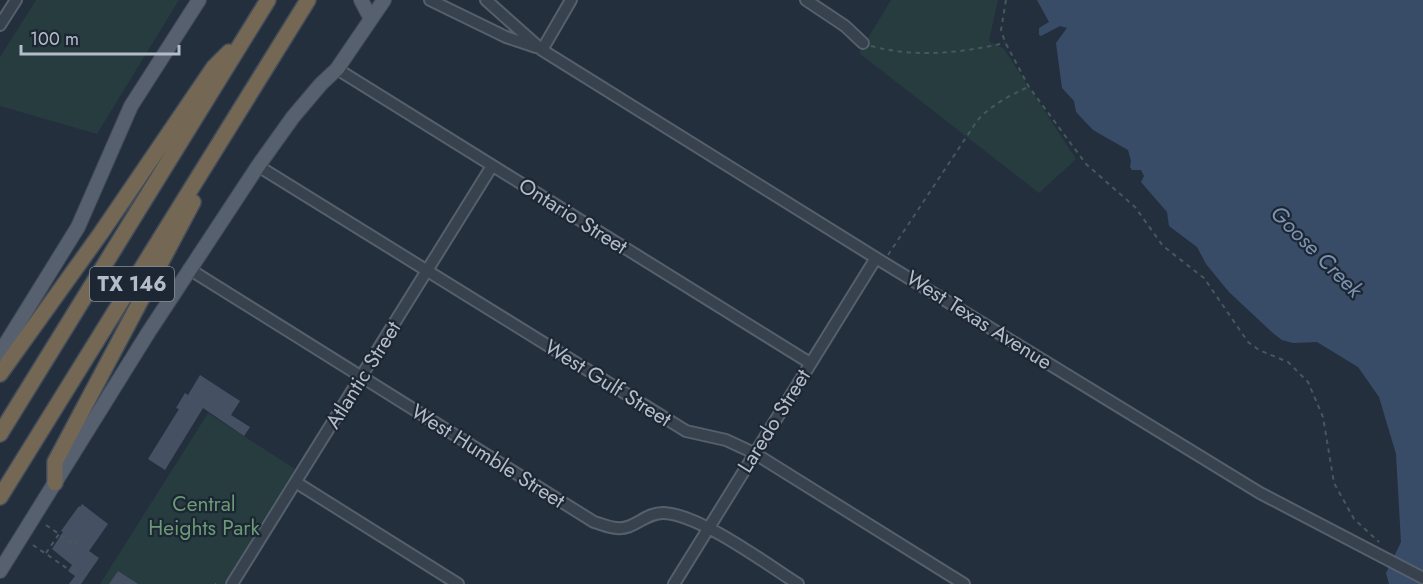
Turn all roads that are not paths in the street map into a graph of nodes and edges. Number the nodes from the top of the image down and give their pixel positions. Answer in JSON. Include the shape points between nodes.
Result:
{"nodes":[{"id":1,"x":16,"y":0,"type":"edge"},
{"id":2,"x":199,"y":0,"type":"edge"},
{"id":3,"x":268,"y":0,"type":"edge"},
{"id":4,"x":361,"y":0,"type":"edge"},
{"id":5,"x":384,"y":0,"type":"edge"},
{"id":6,"x":430,"y":0,"type":"edge"},
{"id":7,"x":486,"y":0,"type":"edge"},
{"id":8,"x":571,"y":0,"type":"edge"},
{"id":9,"x":806,"y":0,"type":"edge"},
{"id":10,"x":304,"y":6,"type":"edge"},
{"id":11,"x":371,"y":19,"type":"junction"},
{"id":12,"x":0,"y":25,"type":"edge"},
{"id":13,"x":246,"y":35,"type":"junction"},
{"id":14,"x":863,"y":43,"type":"road end"},
{"id":15,"x":542,"y":50,"type":"junction"},
{"id":16,"x":337,"y":69,"type":"junction"},
{"id":17,"x":263,"y":72,"type":"junction"},
{"id":18,"x":258,"y":166,"type":"junction"},
{"id":19,"x":492,"y":166,"type":"junction"},
{"id":20,"x":880,"y":260,"type":"junction"},
{"id":21,"x":189,"y":269,"type":"junction"},
{"id":22,"x":426,"y":272,"type":"junction"},
{"id":23,"x":0,"y":353,"type":"edge"},
{"id":24,"x":810,"y":363,"type":"junction"},
{"id":25,"x":0,"y":374,"type":"edge"},
{"id":26,"x":361,"y":377,"type":"junction"},
{"id":27,"x":0,"y":434,"type":"edge"},
{"id":28,"x":754,"y":453,"type":"junction"},
{"id":29,"x":55,"y":483,"type":"junction"},
{"id":30,"x":297,"y":483,"type":"junction"},
{"id":31,"x":0,"y":497,"type":"edge"},
{"id":32,"x":708,"y":528,"type":"junction"},
{"id":33,"x":0,"y":571,"type":"edge"},
{"id":34,"x":1423,"y":578,"type":"edge"},
{"id":35,"x":232,"y":584,"type":"edge"},
{"id":36,"x":458,"y":584,"type":"edge"},
{"id":37,"x":674,"y":584,"type":"edge"},
{"id":38,"x":798,"y":584,"type":"edge"},
{"id":39,"x":964,"y":584,"type":"edge"}],
"edges":[{"from":1,"to":12,"type":"street"},
{"from":2,"to":23,"type":"main road","via":[[131,106],[78,227]]},
{"from":3,"to":13,"type":"highway","number":"TX 146"},
{"from":4,"to":11,"type":"main road"},
{"from":5,"to":11,"type":"main road"},
{"from":6,"to":15,"type":"street","name":"West Texas Avenue"},
{"from":7,"to":15,"type":"street","name":"West Texas Avenue"},
{"from":8,"to":15,"type":"street"},
{"from":9,"to":14,"type":"street"},
{"from":10,"to":17,"type":"highway","number":"TX 146"},
{"from":11,"to":16,"type":"main road"},
{"from":13,"to":25,"type":"highway","via":[[214,67]]},
{"from":13,"to":27,"type":"highway","number":"TX 146"},
{"from":15,"to":20,"type":"street","name":"West Texas Avenue"},
{"from":16,"to":18,"type":"main road","via":[[293,117]]},
{"from":16,"to":19,"type":"street","name":"Ontario Street"},
{"from":17,"to":29,"type":"highway","via":[[55,462]]},
{"from":17,"to":31,"type":"highway","number":"TX 146"},
{"from":18,"to":21,"type":"main road"},
{"from":18,"to":22,"type":"street","name":"West Gulf Street"},
{"from":19,"to":22,"type":"street","name":"Atlantic Street"},
{"from":19,"to":24,"type":"street","name":"Ontario Street"},
{"from":20,"to":24,"type":"street","name":"Laredo Street"},
{"from":20,"to":34,"type":"street","name":"West Texas Avenue","via":[[1260,493]]},
{"from":21,"to":26,"type":"street","name":"West Humble Street"},
{"from":21,"to":29,"type":"main road"},
{"from":22,"to":26,"type":"street","name":"Atlantic Street"},
{"from":22,"to":28,"type":"street","name":"West Gulf Street","via":[[686,431]]},
{"from":24,"to":28,"type":"street","name":"Laredo Street"},
{"from":26,"to":30,"type":"street","name":"Atlantic Street"},
{"from":26,"to":32,"type":"street","name":"West Humble Street","via":[[594,522],[619,529],[653,513],[665,513]]},
{"from":28,"to":32,"type":"street","name":"Laredo Street"},
{"from":28,"to":39,"type":"street","name":"West Gulf Street"},
{"from":29,"to":33,"type":"main road"},
{"from":30,"to":35,"type":"street","name":"Atlantic Street"},
{"from":30,"to":36,"type":"street"},
{"from":32,"to":37,"type":"street","name":"Laredo Street"},
{"from":32,"to":38,"type":"street","name":"West Humble Street"}]}
